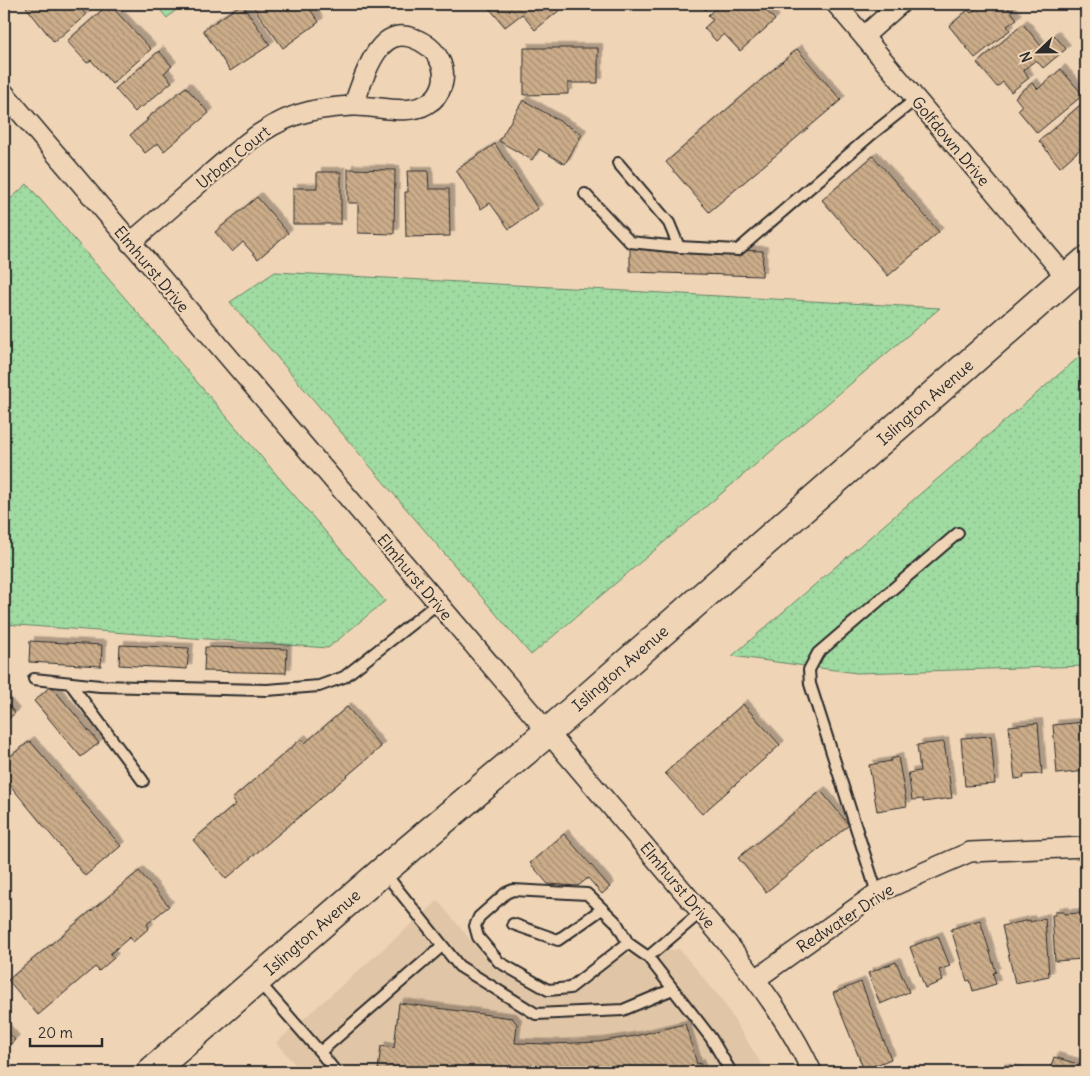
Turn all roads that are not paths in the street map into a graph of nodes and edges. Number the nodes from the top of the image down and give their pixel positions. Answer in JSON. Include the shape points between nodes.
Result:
{"nodes":[{"id":1,"x":836,"y":4,"type":"edge"},
{"id":2,"x":900,"y":4,"type":"edge"},
{"id":3,"x":864,"y":36,"type":"junction"},
{"id":4,"x":4,"y":93,"type":"edge"},
{"id":5,"x":916,"y":99,"type":"junction"},
{"id":6,"x":353,"y":106,"type":"junction"},
{"id":7,"x":618,"y":162,"type":"dead end"},
{"id":8,"x":585,"y":194,"type":"dead end"},
{"id":9,"x":130,"y":243,"type":"junction"},
{"id":10,"x":679,"y":247,"type":"junction"},
{"id":11,"x":1076,"y":270,"type":"edge"},
{"id":12,"x":958,"y":533,"type":"dead end"},
{"id":13,"x":438,"y":603,"type":"junction"},
{"id":14,"x":34,"y":679,"type":"dead end"},
{"id":15,"x":70,"y":683,"type":"junction"},
{"id":16,"x":548,"y":732,"type":"junction"},
{"id":17,"x":144,"y":781,"type":"dead end"},
{"id":18,"x":1086,"y":848,"type":"edge"},
{"id":19,"x":382,"y":871,"type":"junction"},
{"id":20,"x":877,"y":893,"type":"junction"},
{"id":21,"x":602,"y":909,"type":"junction"},
{"id":22,"x":701,"y":912,"type":"junction"},
{"id":23,"x":512,"y":924,"type":"dead end"},
{"id":24,"x":628,"y":943,"type":"junction"},
{"id":25,"x":442,"y":946,"type":"junction"},
{"id":26,"x":648,"y":957,"type":"junction"},
{"id":27,"x":756,"y":979,"type":"junction"},
{"id":28,"x":257,"y":980,"type":"junction"},
{"id":29,"x":673,"y":989,"type":"junction"},
{"id":30,"x":320,"y":1052,"type":"junction"},
{"id":31,"x":151,"y":1072,"type":"edge"},
{"id":32,"x":336,"y":1072,"type":"edge"},
{"id":33,"x":731,"y":1072,"type":"edge"},
{"id":34,"x":812,"y":1072,"type":"edge"}],
"edges":[{"from":1,"to":3,"type":"street","name":"Golfdown Drive"},
{"from":2,"to":3,"type":"street"},
{"from":3,"to":5,"type":"street","name":"Golfdown Drive"},
{"from":4,"to":9,"type":"street","name":"Elmhurst Drive"},
{"from":5,"to":10,"type":"lane","via":[[740,249]]},
{"from":5,"to":11,"type":"street","name":"Golfdown Drive"},
{"from":6,"to":6,"type":"street","name":"Urban Court","via":[[407,110],[427,104],[442,88],[444,79],[440,61],[429,46],[410,37],[388,40],[372,56]]},
{"from":6,"to":9,"type":"street","name":"Urban Court","via":[[312,111],[283,120],[253,136]]},
{"from":7,"to":10,"type":"lane","via":[[669,223]]},
{"from":8,"to":10,"type":"lane","via":[[630,242]]},
{"from":9,"to":13,"type":"street","name":"Elmhurst Drive"},
{"from":11,"to":16,"type":"main road","name":"Islington Avenue"},
{"from":12,"to":20,"type":"lane","via":[[818,653],[809,670],[810,684]]},
{"from":13,"to":15,"type":"lane","via":[[344,677],[319,686],[267,690]]},
{"from":13,"to":16,"type":"street","name":"Elmhurst Drive"},
{"from":14,"to":15,"type":"lane"},
{"from":15,"to":17,"type":"lane"},
{"from":16,"to":19,"type":"main road","name":"Islington Avenue"},
{"from":16,"to":22,"type":"street","name":"Elmhurst Drive"},
{"from":18,"to":20,"type":"street","name":"Redwater Drive","via":[[970,852]]},
{"from":19,"to":25,"type":"lane"},
{"from":19,"to":28,"type":"main road","name":"Islington Avenue"},
{"from":20,"to":27,"type":"street","name":"Redwater Drive"},
{"from":21,"to":23,"type":"lane","via":[[558,940]]},
{"from":21,"to":24,"type":"lane","via":[[616,922]]},
{"from":21,"to":24,"type":"lane","via":[[587,894],[513,890],[479,917],[475,926],[478,937],[499,962],[548,990],[570,988]]},
{"from":22,"to":26,"type":"lane"},
{"from":22,"to":27,"type":"street","name":"Elmhurst Drive"},
{"from":24,"to":26,"type":"lane"},
{"from":25,"to":29,"type":"lane","via":[[459,966],[536,1014],[624,1010]]},
{"from":25,"to":30,"type":"lane"},
{"from":26,"to":29,"type":"lane"},
{"from":27,"to":34,"type":"street","name":"Elmhurst Drive"},
{"from":28,"to":30,"type":"lane"},
{"from":28,"to":31,"type":"main road","name":"Islington Avenue"},
{"from":29,"to":33,"type":"lane","via":[[711,1038]]},
{"from":30,"to":32,"type":"lane"}]}
